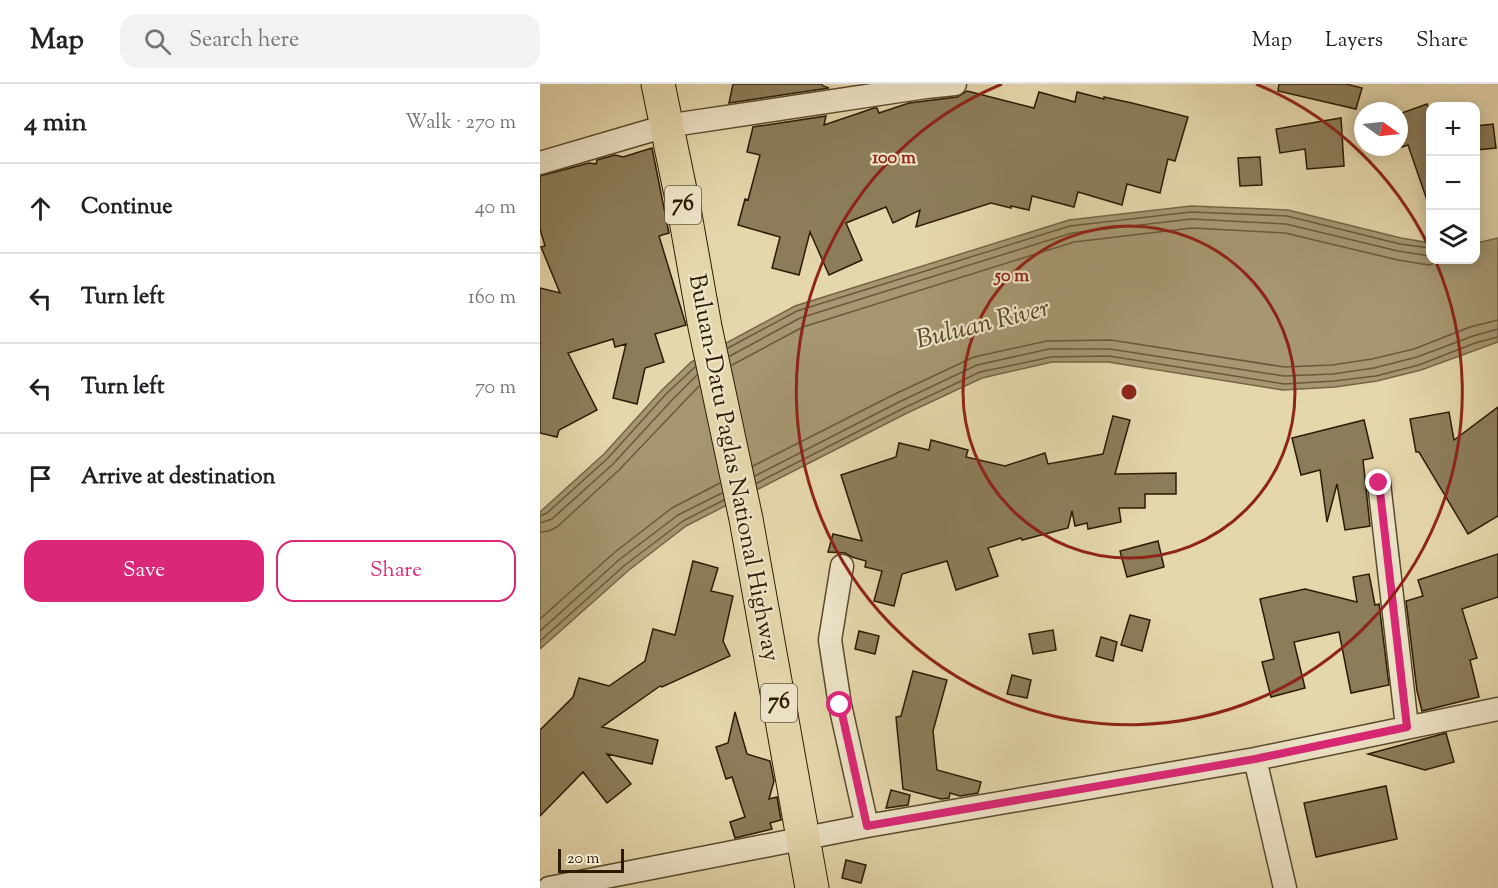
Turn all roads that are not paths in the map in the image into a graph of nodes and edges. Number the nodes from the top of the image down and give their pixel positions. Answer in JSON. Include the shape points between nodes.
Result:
{"nodes":[{"id":1,"x":658,"y":84,"type":"edge"},
{"id":2,"x":955,"y":84,"type":"edge"},
{"id":3,"x":666,"y":126,"type":"junction"},
{"id":4,"x":540,"y":163,"type":"edge"},
{"id":5,"x":1379,"y":483,"type":"dead end"},
{"id":6,"x":842,"y":566,"type":"dead end"},
{"id":7,"x":1498,"y":709,"type":"edge"},
{"id":8,"x":1407,"y":727,"type":"junction"},
{"id":9,"x":1255,"y":759,"type":"junction"},
{"id":10,"x":867,"y":826,"type":"junction"},
{"id":11,"x":802,"y":838,"type":"junction"},
{"id":12,"x":549,"y":888,"type":"edge"},
{"id":13,"x":812,"y":888,"type":"edge"},
{"id":14,"x":1285,"y":888,"type":"edge"}],
"edges":[{"from":1,"to":3,"type":"highway","name":"Buluan-Datu Paglas National Highway","number":"76"},
{"from":2,"to":3,"type":"street"},
{"from":3,"to":4,"type":"street"},
{"from":3,"to":11,"type":"highway","name":"Buluan-Datu Paglas National Highway","number":"76","via":[[746,519]]},
{"from":5,"to":8,"type":"street"},
{"from":6,"to":10,"type":"street","via":[[830,640]]},
{"from":7,"to":8,"type":"street"},
{"from":8,"to":9,"type":"street"},
{"from":9,"to":10,"type":"street"},
{"from":9,"to":14,"type":"street"},
{"from":10,"to":11,"type":"street"},
{"from":11,"to":12,"type":"street"},
{"from":11,"to":13,"type":"highway","name":"Buluan-Datu Paglas National Highway","number":"76"}]}
